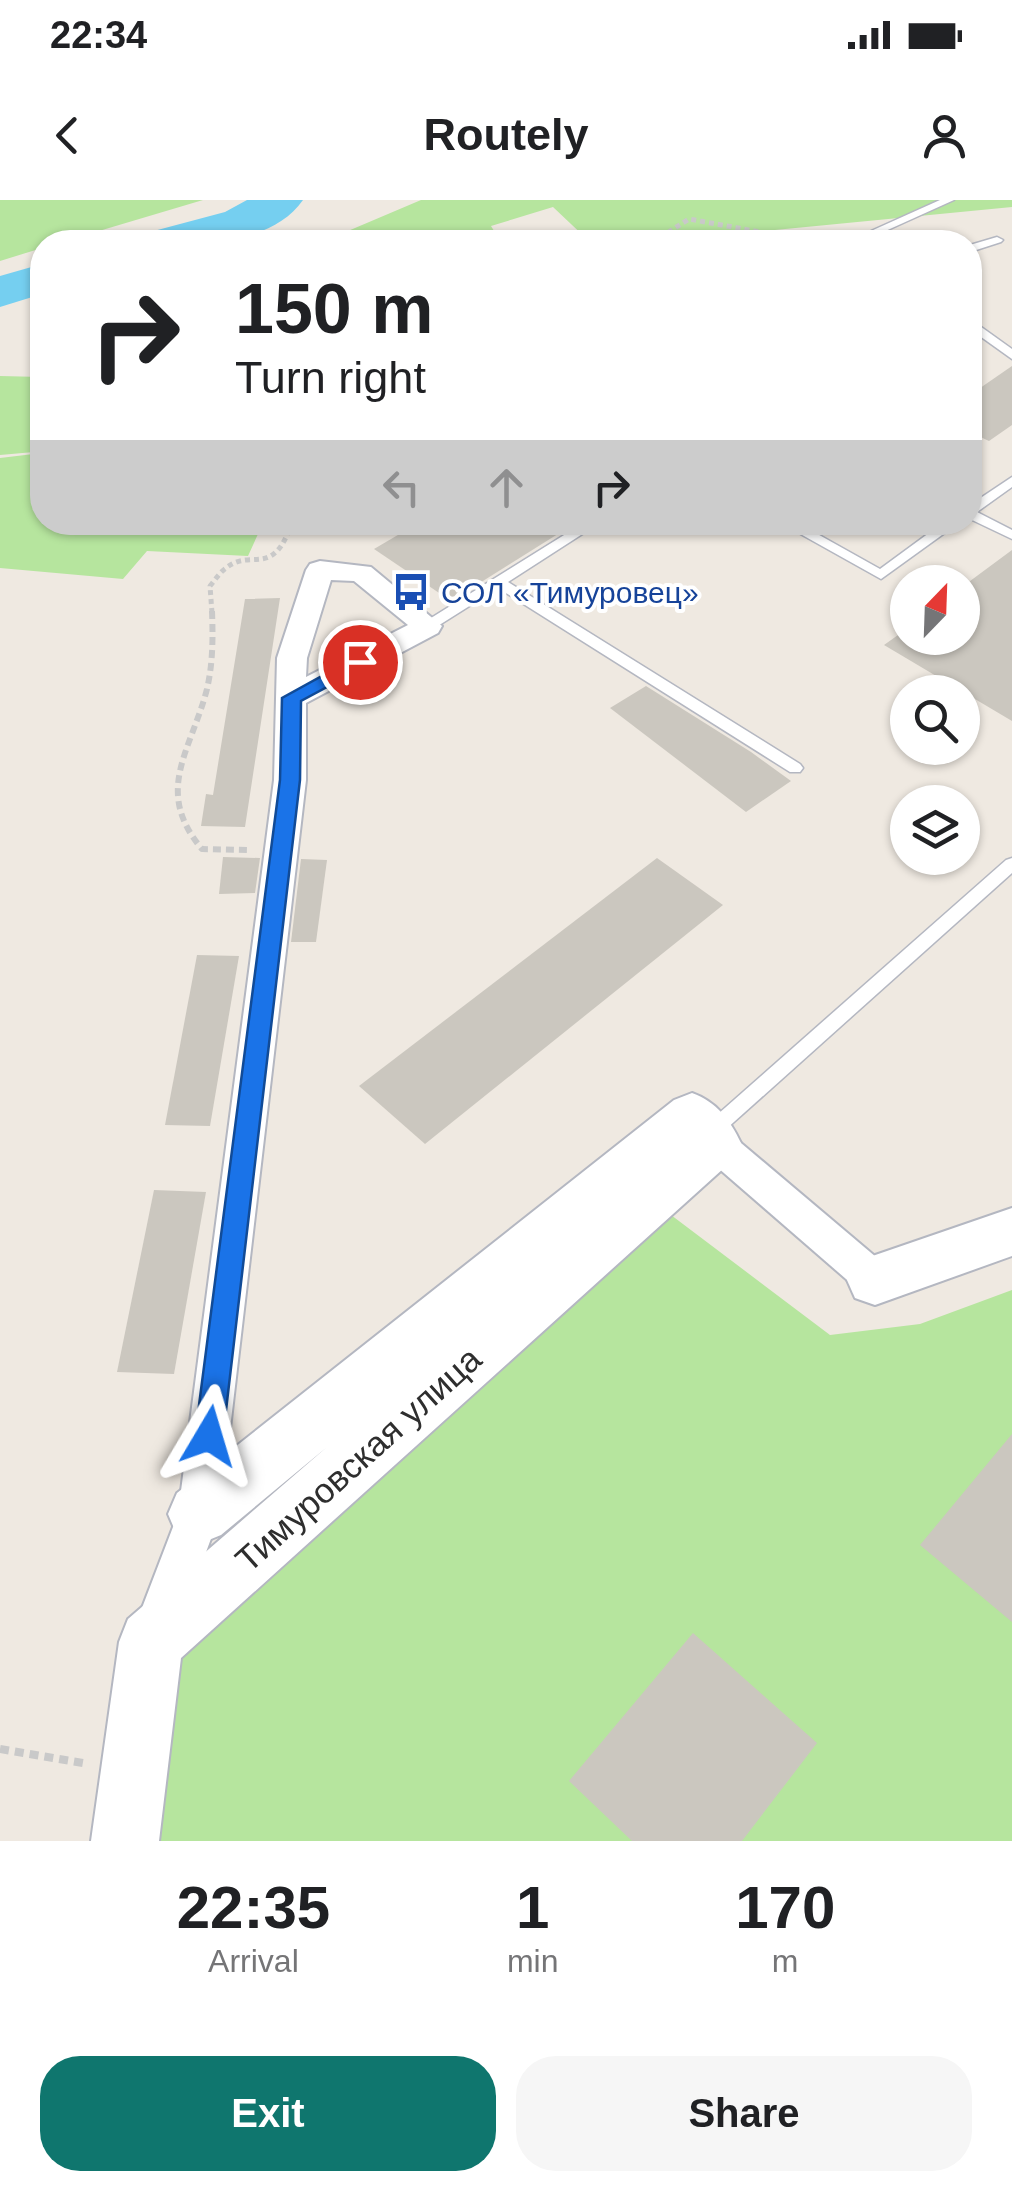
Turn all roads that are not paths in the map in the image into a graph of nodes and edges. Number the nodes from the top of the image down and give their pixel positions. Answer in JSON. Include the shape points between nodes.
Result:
{"nodes":[{"id":1,"x":948,"y":200,"type":"edge"},
{"id":2,"x":879,"y":230,"type":"edge"},
{"id":3,"x":997,"y":240,"type":"dead end"},
{"id":4,"x":982,"y":245,"type":"edge"},
{"id":5,"x":982,"y":331,"type":"edge"},
{"id":6,"x":1012,"y":355,"type":"edge"},
{"id":7,"x":1012,"y":481,"type":"edge"},
{"id":8,"x":982,"y":503,"type":"edge"},
{"id":9,"x":982,"y":519,"type":"edge"},
{"id":10,"x":574,"y":535,"type":"edge"},
{"id":11,"x":809,"y":535,"type":"edge"},
{"id":12,"x":936,"y":535,"type":"edge"},
{"id":13,"x":1012,"y":535,"type":"edge"},
{"id":14,"x":498,"y":582,"type":"junction"},
{"id":15,"x":428,"y":626,"type":"junction"},
{"id":16,"x":292,"y":698,"type":"junction"},
{"id":17,"x":795,"y":768,"type":"dead end"},
{"id":18,"x":1012,"y":864,"type":"edge"},
{"id":19,"x":712,"y":1139,"type":"junction"},
{"id":20,"x":1012,"y":1232,"type":"edge"},
{"id":21,"x":875,"y":1280,"type":"joint"},
{"id":22,"x":199,"y":1514,"type":"junction"},
{"id":23,"x":151,"y":1642,"type":"junction"},
{"id":24,"x":125,"y":1841,"type":"edge"}],
"edges":[{"from":1,"to":2,"type":"lane"},
{"from":3,"to":4,"type":"lane"},
{"from":5,"to":6,"type":"lane"},
{"from":7,"to":8,"type":"lane"},
{"from":9,"to":13,"type":"lane"},
{"from":10,"to":14,"type":"lane"},
{"from":11,"to":12,"type":"lane","via":[[881,575]]},
{"from":14,"to":15,"type":"lane"},
{"from":14,"to":17,"type":"lane"},
{"from":15,"to":16,"type":"street"},
{"from":15,"to":16,"type":"street","via":[[361,573],[320,570],[292,658]]},
{"from":16,"to":22,"type":"street","via":[[290,780]]},
{"from":18,"to":19,"type":"lane"},
{"from":19,"to":21,"type":"street"},
{"from":19,"to":22,"type":"street","name":"Тимуровская улица","via":[[692,1115]]},
{"from":19,"to":23,"type":"street","name":"Тимуровская улица"},
{"from":20,"to":21,"type":"street"},
{"from":22,"to":23,"type":"street"},
{"from":23,"to":24,"type":"street"}]}
